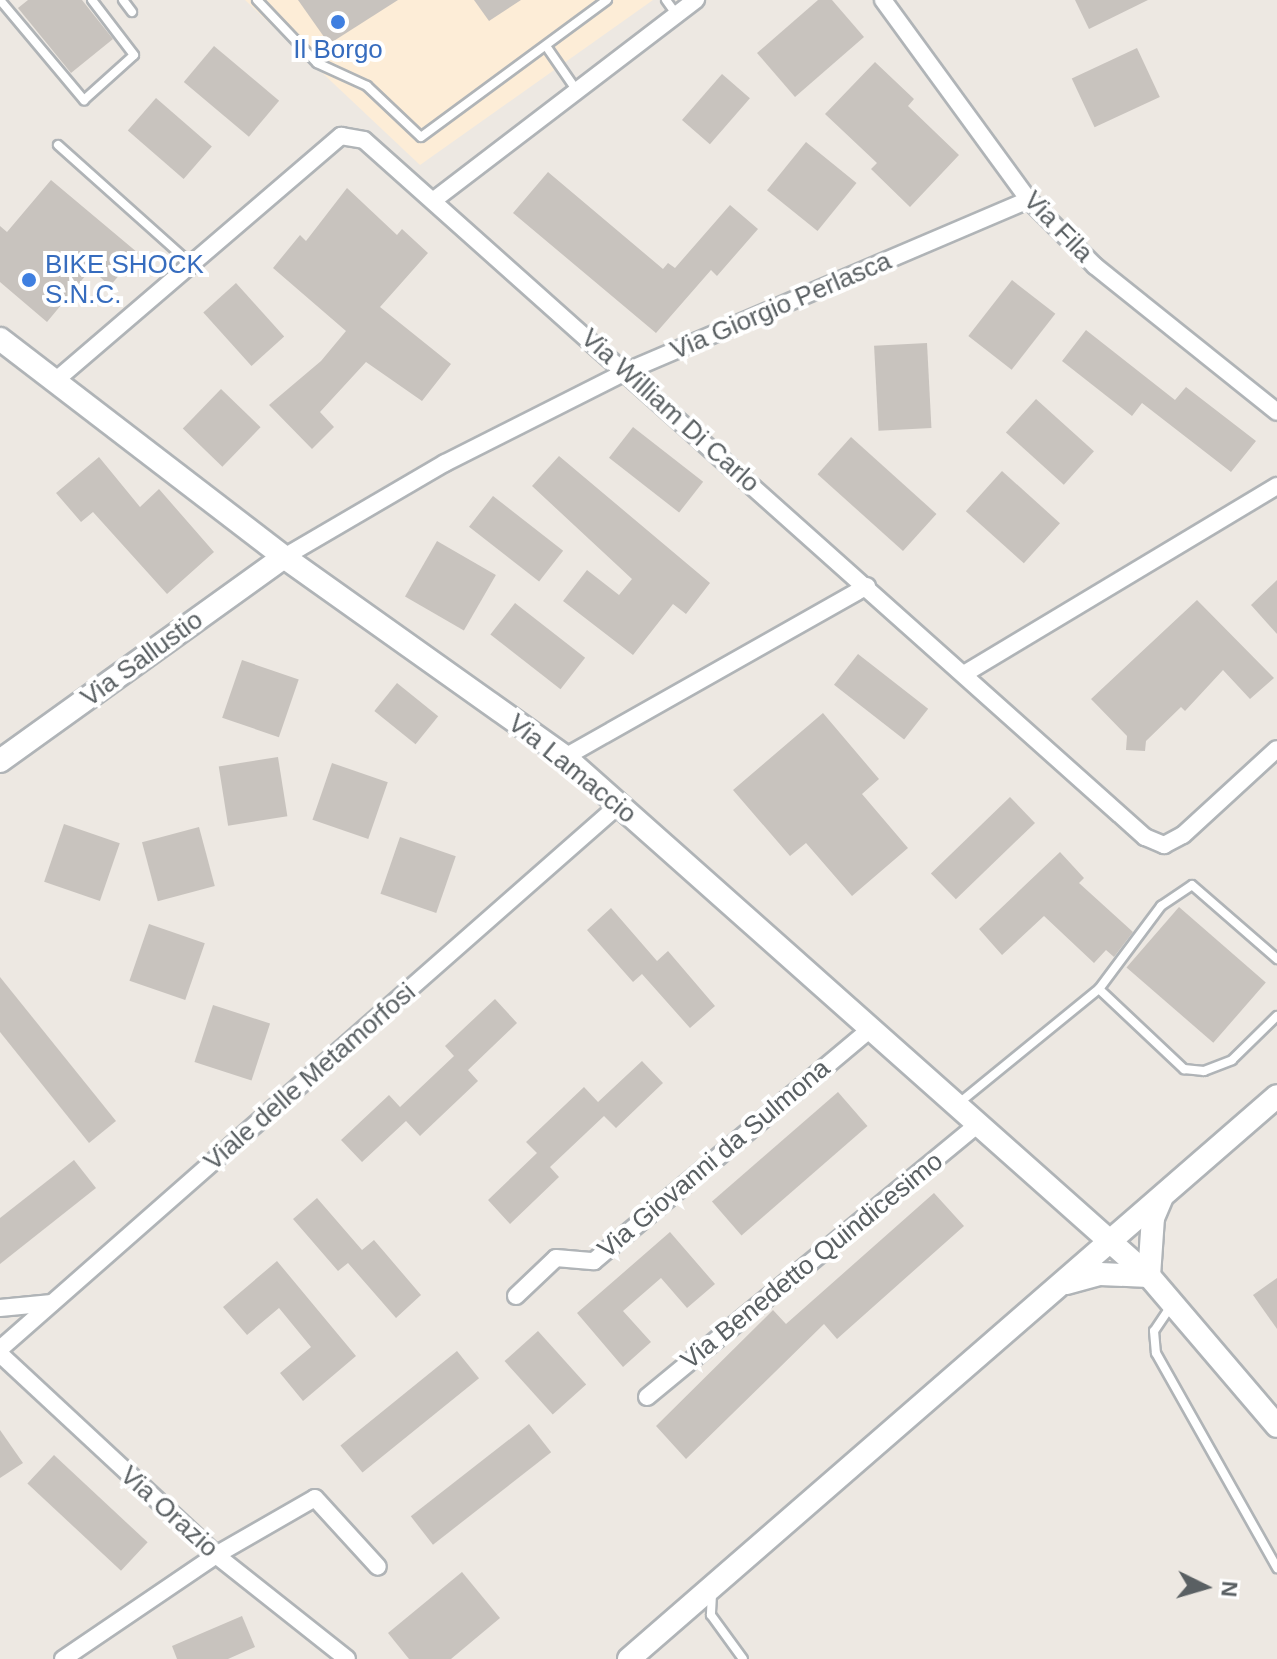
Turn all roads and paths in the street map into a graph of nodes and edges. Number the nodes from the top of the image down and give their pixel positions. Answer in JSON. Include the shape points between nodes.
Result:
{"nodes":[{"id":1,"x":92,"y":0,"type":"edge"},
{"id":2,"x":123,"y":0,"type":"edge"},
{"id":3,"x":257,"y":0,"type":"edge"},
{"id":4,"x":607,"y":0,"type":"edge"},
{"id":5,"x":666,"y":0,"type":"edge"},
{"id":6,"x":696,"y":0,"type":"edge"},
{"id":7,"x":883,"y":0,"type":"edge"},
{"id":8,"x":4,"y":1,"type":"edge"},
{"id":9,"x":132,"y":12,"type":"dead end"},
{"id":10,"x":677,"y":15,"type":"junction"},
{"id":11,"x":546,"y":46,"type":"junction"},
{"id":12,"x":578,"y":92,"type":"junction"},
{"id":13,"x":58,"y":145,"type":"dead end"},
{"id":14,"x":434,"y":200,"type":"junction"},
{"id":15,"x":1029,"y":200,"type":"junction"},
{"id":16,"x":191,"y":264,"type":"junction"},
{"id":17,"x":0,"y":339,"type":"edge"},
{"id":18,"x":625,"y":372,"type":"junction"},
{"id":19,"x":55,"y":381,"type":"junction"},
{"id":20,"x":1277,"y":412,"type":"edge"},
{"id":21,"x":1277,"y":486,"type":"edge"},
{"id":22,"x":284,"y":557,"type":"junction"},
{"id":23,"x":867,"y":586,"type":"junction"},
{"id":24,"x":964,"y":674,"type":"junction"},
{"id":25,"x":1277,"y":749,"type":"edge"},
{"id":26,"x":565,"y":757,"type":"junction"},
{"id":27,"x":0,"y":761,"type":"edge"},
{"id":28,"x":620,"y":804,"type":"junction"},
{"id":29,"x":1277,"y":959,"type":"edge"},
{"id":30,"x":1099,"y":989,"type":"junction"},
{"id":31,"x":1277,"y":1016,"type":"edge"},
{"id":32,"x":870,"y":1029,"type":"junction"},
{"id":33,"x":1277,"y":1096,"type":"edge"},
{"id":34,"x":956,"y":1105,"type":"junction"},
{"id":35,"x":978,"y":1124,"type":"junction"},
{"id":36,"x":1164,"y":1193,"type":"junction"},
{"id":37,"x":1111,"y":1240,"type":"junction"},
{"id":38,"x":1149,"y":1276,"type":"junction"},
{"id":39,"x":1058,"y":1286,"type":"junction"},
{"id":40,"x":516,"y":1296,"type":"dead end"},
{"id":41,"x":54,"y":1302,"type":"junction"},
{"id":42,"x":1173,"y":1303,"type":"junction"},
{"id":43,"x":0,"y":1308,"type":"edge"},
{"id":44,"x":0,"y":1352,"type":"edge"},
{"id":45,"x":647,"y":1397,"type":"dead end"},
{"id":46,"x":1277,"y":1426,"type":"edge"},
{"id":47,"x":216,"y":1555,"type":"junction"},
{"id":48,"x":378,"y":1567,"type":"dead end"},
{"id":49,"x":1277,"y":1568,"type":"edge"},
{"id":50,"x":712,"y":1585,"type":"junction"},
{"id":51,"x":63,"y":1659,"type":"edge"},
{"id":52,"x":347,"y":1659,"type":"edge"},
{"id":53,"x":629,"y":1659,"type":"edge"},
{"id":54,"x":743,"y":1659,"type":"edge"}],
"edges":[{"from":1,"to":8,"type":"lane","via":[[134,55],[84,100]]},
{"from":2,"to":9,"type":"lane"},
{"from":3,"to":11,"type":"lane","via":[[317,63],[367,86],[421,137]]},
{"from":4,"to":11,"type":"lane"},
{"from":5,"to":10,"type":"lane"},
{"from":6,"to":10,"type":"street"},
{"from":7,"to":15,"type":"street","name":"Via Fila"},
{"from":10,"to":12,"type":"street"},
{"from":11,"to":12,"type":"lane"},
{"from":12,"to":14,"type":"street"},
{"from":13,"to":16,"type":"lane"},
{"from":14,"to":16,"type":"street","name":"Via William Di Carlo","via":[[364,140],[341,136]]},
{"from":14,"to":18,"type":"street","name":"Via William Di Carlo"},
{"from":15,"to":18,"type":"street","name":"Via Giorgio Perlasca"},
{"from":15,"to":20,"type":"street","name":"Via Fila","via":[[1095,266]]},
{"from":16,"to":19,"type":"street","name":"Via William Di Carlo"},
{"from":17,"to":19,"type":"street","name":"Via Lamaccio"},
{"from":18,"to":22,"type":"street","name":"Via Giorgio Perlasca","via":[[445,463]]},
{"from":18,"to":23,"type":"street","name":"Via William Di Carlo"},
{"from":19,"to":22,"type":"street","name":"Via Lamaccio"},
{"from":21,"to":24,"type":"street"},
{"from":22,"to":26,"type":"street","name":"Via Lamaccio"},
{"from":22,"to":27,"type":"street","name":"Via Sallustio"},
{"from":23,"to":24,"type":"street","name":"Via William Di Carlo"},
{"from":23,"to":26,"type":"street"},
{"from":24,"to":25,"type":"street","name":"Via William Di Carlo","via":[[1145,837],[1164,845],[1183,835]]},
{"from":26,"to":28,"type":"street","name":"Via Lamaccio"},
{"from":28,"to":32,"type":"street","name":"Via Lamaccio"},
{"from":28,"to":41,"type":"street","name":"Viale delle Metamorfosi"},
{"from":29,"to":30,"type":"lane","via":[[1192,885],[1161,906]]},
{"from":30,"to":31,"type":"lane","via":[[1184,1069],[1204,1071],[1232,1060]]},
{"from":30,"to":34,"type":"lane"},
{"from":32,"to":34,"type":"street","name":"Via Lamaccio"},
{"from":32,"to":40,"type":"street","name":"Via Giovanni da Sulmona","via":[[594,1261],[556,1258]]},
{"from":33,"to":36,"type":"street"},
{"from":34,"to":35,"type":"street","name":"Via Lamaccio"},
{"from":35,"to":37,"type":"street","name":"Via Lamaccio"},
{"from":35,"to":45,"type":"street","name":"Via Benedetto Quindicesimo"},
{"from":36,"to":37,"type":"street"},
{"from":36,"to":38,"type":"street","via":[[1153,1218]]},
{"from":37,"to":38,"type":"street","name":"Via Lamaccio"},
{"from":37,"to":39,"type":"street"},
{"from":38,"to":39,"type":"street","via":[[1100,1274]]},
{"from":38,"to":42,"type":"street","name":"Via Lamaccio"},
{"from":39,"to":50,"type":"street"},
{"from":41,"to":43,"type":"street"},
{"from":41,"to":44,"type":"street","name":"Viale delle Metamorfosi"},
{"from":42,"to":46,"type":"street","name":"Via Lamaccio"},
{"from":42,"to":49,"type":"lane","via":[[1154,1331],[1156,1353]]},
{"from":44,"to":47,"type":"street","name":"Via Orazio"},
{"from":47,"to":48,"type":"street","via":[[315,1498]]},
{"from":47,"to":51,"type":"street"},
{"from":47,"to":52,"type":"street","name":"Via Orazio"},
{"from":50,"to":53,"type":"street"},
{"from":50,"to":54,"type":"lane","via":[[711,1615]]}]}
